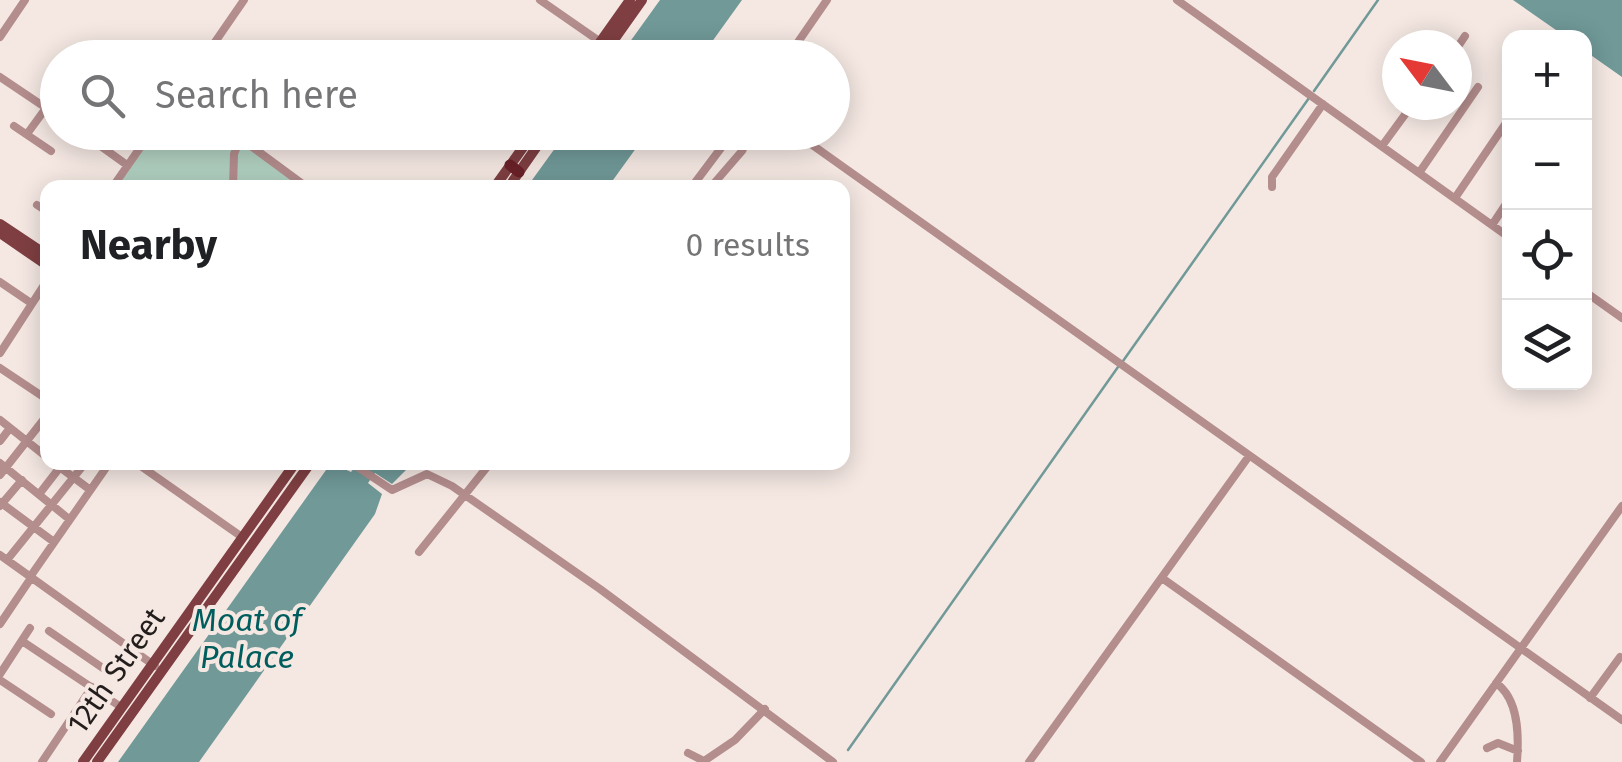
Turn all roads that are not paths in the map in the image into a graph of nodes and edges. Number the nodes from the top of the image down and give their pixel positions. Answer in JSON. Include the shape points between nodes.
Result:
{"nodes":[{"id":1,"x":25,"y":0,"type":"edge"},
{"id":2,"x":244,"y":0,"type":"edge"},
{"id":3,"x":540,"y":0,"type":"edge"},
{"id":4,"x":630,"y":0,"type":"edge"},
{"id":5,"x":642,"y":0,"type":"edge"},
{"id":6,"x":828,"y":0,"type":"edge"},
{"id":7,"x":1177,"y":0,"type":"edge"},
{"id":8,"x":0,"y":37,"type":"edge"},
{"id":9,"x":216,"y":40,"type":"edge"},
{"id":10,"x":591,"y":40,"type":"edge"},
{"id":11,"x":608,"y":40,"type":"edge"},
{"id":12,"x":610,"y":40,"type":"edge"},
{"id":13,"x":800,"y":40,"type":"edge"},
{"id":14,"x":0,"y":77,"type":"edge"},
{"id":15,"x":1478,"y":87,"type":"dead end"},
{"id":16,"x":40,"y":104,"type":"edge"},
{"id":17,"x":1323,"y":104,"type":"junction"},
{"id":18,"x":40,"y":116,"type":"edge"},
{"id":19,"x":1401,"y":120,"type":"edge"},
{"id":20,"x":1508,"y":120,"type":"edge"},
{"id":21,"x":14,"y":126,"type":"dead end"},
{"id":22,"x":27,"y":134,"type":"junction"},
{"id":23,"x":40,"y":143,"type":"edge"},
{"id":24,"x":1382,"y":146,"type":"junction"},
{"id":25,"x":107,"y":150,"type":"edge"},
{"id":26,"x":138,"y":150,"type":"edge"},
{"id":27,"x":236,"y":150,"type":"edge"},
{"id":28,"x":255,"y":150,"type":"edge"},
{"id":29,"x":524,"y":150,"type":"edge"},
{"id":30,"x":532,"y":150,"type":"edge"},
{"id":31,"x":719,"y":150,"type":"edge"},
{"id":32,"x":742,"y":150,"type":"edge"},
{"id":33,"x":819,"y":150,"type":"edge"},
{"id":34,"x":128,"y":165,"type":"junction"},
{"id":35,"x":515,"y":168,"type":"junction"},
{"id":36,"x":1420,"y":173,"type":"junction"},
{"id":37,"x":118,"y":180,"type":"edge"},
{"id":38,"x":232,"y":180,"type":"edge"},
{"id":39,"x":297,"y":180,"type":"edge"},
{"id":40,"x":502,"y":180,"type":"edge"},
{"id":41,"x":511,"y":180,"type":"edge"},
{"id":42,"x":697,"y":180,"type":"edge"},
{"id":43,"x":717,"y":180,"type":"edge"},
{"id":44,"x":1272,"y":187,"type":"dead end"},
{"id":45,"x":1455,"y":198,"type":"junction"},
{"id":46,"x":36,"y":205,"type":"dead end"},
{"id":47,"x":40,"y":207,"type":"edge"},
{"id":48,"x":1502,"y":210,"type":"edge"},
{"id":49,"x":0,"y":224,"type":"edge"},
{"id":50,"x":1492,"y":225,"type":"junction"},
{"id":51,"x":1502,"y":232,"type":"edge"},
{"id":52,"x":0,"y":234,"type":"edge"},
{"id":53,"x":40,"y":251,"type":"edge"},
{"id":54,"x":40,"y":261,"type":"edge"},
{"id":55,"x":0,"y":282,"type":"edge"},
{"id":56,"x":40,"y":290,"type":"edge"},
{"id":57,"x":1592,"y":297,"type":"edge"},
{"id":58,"x":34,"y":298,"type":"junction"},
{"id":59,"x":1622,"y":318,"type":"edge"},
{"id":60,"x":0,"y":353,"type":"edge"},
{"id":61,"x":0,"y":368,"type":"edge"},
{"id":62,"x":40,"y":395,"type":"edge"},
{"id":63,"x":0,"y":420,"type":"edge"},
{"id":64,"x":40,"y":424,"type":"edge"},
{"id":65,"x":10,"y":428,"type":"junction"},
{"id":66,"x":0,"y":441,"type":"edge"},
{"id":67,"x":26,"y":441,"type":"junction"},
{"id":68,"x":40,"y":451,"type":"edge"},
{"id":69,"x":1250,"y":456,"type":"junction"},
{"id":70,"x":2,"y":468,"type":"edge"},
{"id":71,"x":52,"y":470,"type":"edge"},
{"id":72,"x":64,"y":470,"type":"edge"},
{"id":73,"x":80,"y":470,"type":"edge"},
{"id":74,"x":104,"y":470,"type":"edge"},
{"id":75,"x":146,"y":470,"type":"edge"},
{"id":76,"x":290,"y":470,"type":"edge"},
{"id":77,"x":305,"y":470,"type":"edge"},
{"id":78,"x":362,"y":470,"type":"edge"},
{"id":79,"x":485,"y":470,"type":"edge"},
{"id":80,"x":73,"y":478,"type":"junction"},
{"id":81,"x":22,"y":480,"type":"junction"},
{"id":82,"x":89,"y":489,"type":"junction"},
{"id":83,"x":40,"y":493,"type":"junction"},
{"id":84,"x":467,"y":496,"type":"junction"},
{"id":85,"x":1,"y":504,"type":"edge"},
{"id":86,"x":52,"y":505,"type":"junction"},
{"id":87,"x":1622,"y":506,"type":"edge"},
{"id":88,"x":69,"y":519,"type":"junction"},
{"id":89,"x":33,"y":528,"type":"junction"},
{"id":90,"x":242,"y":537,"type":"junction"},
{"id":91,"x":54,"y":542,"type":"junction"},
{"id":92,"x":419,"y":552,"type":"dead end"},
{"id":93,"x":4,"y":558,"type":"edge"},
{"id":94,"x":31,"y":577,"type":"junction"},
{"id":95,"x":1162,"y":578,"type":"junction"},
{"id":96,"x":0,"y":624,"type":"edge"},
{"id":97,"x":30,"y":628,"type":"dead end"},
{"id":98,"x":49,"y":631,"type":"dead end"},
{"id":99,"x":22,"y":641,"type":"junction"},
{"id":100,"x":1520,"y":648,"type":"junction"},
{"id":101,"x":84,"y":654,"type":"junction"},
{"id":102,"x":1620,"y":656,"type":"dead end"},
{"id":103,"x":157,"y":667,"type":"junction"},
{"id":104,"x":110,"y":673,"type":"dead end"},
{"id":105,"x":71,"y":674,"type":"junction"},
{"id":106,"x":0,"y":677,"type":"edge"},
{"id":107,"x":1496,"y":683,"type":"junction"},
{"id":108,"x":92,"y":688,"type":"junction"},
{"id":109,"x":1595,"y":691,"type":"junction"},
{"id":110,"x":121,"y":707,"type":"junction"},
{"id":111,"x":765,"y":709,"type":"junction"},
{"id":112,"x":50,"y":714,"type":"dead end"},
{"id":113,"x":1622,"y":720,"type":"edge"},
{"id":114,"x":1487,"y":748,"type":"dead end"},
{"id":115,"x":1518,"y":751,"type":"junction"},
{"id":116,"x":688,"y":753,"type":"dead end"},
{"id":117,"x":42,"y":762,"type":"edge"},
{"id":118,"x":83,"y":762,"type":"edge"},
{"id":119,"x":97,"y":762,"type":"edge"},
{"id":120,"x":833,"y":762,"type":"edge"},
{"id":121,"x":1029,"y":762,"type":"edge"},
{"id":122,"x":1421,"y":762,"type":"edge"},
{"id":123,"x":1440,"y":762,"type":"edge"},
{"id":124,"x":1517,"y":762,"type":"edge"}],
"edges":[{"from":1,"to":8,"type":"street"},
{"from":2,"to":9,"type":"street"},
{"from":3,"to":10,"type":"street"},
{"from":4,"to":11,"type":"main road"},
{"from":5,"to":12,"type":"main road"},
{"from":6,"to":13,"type":"street"},
{"from":7,"to":17,"type":"street"},
{"from":14,"to":16,"type":"street"},
{"from":15,"to":36,"type":"street"},
{"from":17,"to":24,"type":"street"},
{"from":17,"to":44,"type":"street"},
{"from":18,"to":22,"type":"street"},
{"from":19,"to":24,"type":"street"},
{"from":20,"to":45,"type":"street"},
{"from":21,"to":22,"type":"street"},
{"from":22,"to":23,"type":"street"},
{"from":24,"to":36,"type":"street"},
{"from":25,"to":34,"type":"street"},
{"from":26,"to":34,"type":"street"},
{"from":27,"to":38,"type":"street"},
{"from":28,"to":39,"type":"street"},
{"from":29,"to":35,"type":"main road"},
{"from":30,"to":35,"type":"main road"},
{"from":31,"to":42,"type":"street"},
{"from":32,"to":43,"type":"street"},
{"from":33,"to":69,"type":"street"},
{"from":34,"to":37,"type":"street"},
{"from":35,"to":40,"type":"main road"},
{"from":35,"to":41,"type":"main road"},
{"from":36,"to":45,"type":"street"},
{"from":45,"to":50,"type":"street"},
{"from":46,"to":47,"type":"street"},
{"from":48,"to":50,"type":"street"},
{"from":49,"to":53,"type":"main road"},
{"from":50,"to":51,"type":"street"},
{"from":52,"to":54,"type":"main road"},
{"from":55,"to":58,"type":"street"},
{"from":56,"to":58,"type":"street"},
{"from":57,"to":59,"type":"street"},
{"from":58,"to":60,"type":"street"},
{"from":61,"to":62,"type":"street"},
{"from":63,"to":65,"type":"street"},
{"from":64,"to":67,"type":"street"},
{"from":65,"to":66,"type":"street"},
{"from":65,"to":67,"type":"street"},
{"from":67,"to":68,"type":"street"},
{"from":67,"to":70,"type":"street"},
{"from":69,"to":95,"type":"street"},
{"from":69,"to":100,"type":"street"},
{"from":70,"to":81,"type":"street"},
{"from":71,"to":83,"type":"street"},
{"from":72,"to":80,"type":"street"},
{"from":73,"to":80,"type":"street"},
{"from":74,"to":82,"type":"street"},
{"from":75,"to":90,"type":"street"},
{"from":76,"to":90,"type":"main road","name":"12th Street"},
{"from":77,"to":103,"type":"main road","name":"12th Street"},
{"from":78,"to":84,"type":"street","via":[[390,489],[430,474]]},
{"from":79,"to":84,"type":"street"},
{"from":80,"to":82,"type":"street"},
{"from":80,"to":86,"type":"street"},
{"from":81,"to":83,"type":"street"},
{"from":81,"to":85,"type":"street"},
{"from":82,"to":88,"type":"street"},
{"from":83,"to":86,"type":"street"},
{"from":84,"to":92,"type":"street"},
{"from":84,"to":111,"type":"street"},
{"from":85,"to":89,"type":"street"},
{"from":86,"to":88,"type":"street"},
{"from":86,"to":89,"type":"street"},
{"from":87,"to":100,"type":"street"},
{"from":88,"to":91,"type":"street"},
{"from":89,"to":91,"type":"street"},
{"from":89,"to":93,"type":"street"},
{"from":90,"to":103,"type":"main road","name":"12th Street"},
{"from":91,"to":94,"type":"street"},
{"from":93,"to":94,"type":"street"},
{"from":94,"to":96,"type":"street"},
{"from":94,"to":103,"type":"street"},
{"from":95,"to":121,"type":"street"},
{"from":95,"to":122,"type":"street"},
{"from":97,"to":99,"type":"street"},
{"from":98,"to":101,"type":"street"},
{"from":99,"to":105,"type":"street"},
{"from":99,"to":106,"type":"street"},
{"from":100,"to":107,"type":"street"},
{"from":100,"to":109,"type":"street"},
{"from":101,"to":104,"type":"street"},
{"from":101,"to":105,"type":"street"},
{"from":102,"to":109,"type":"street"},
{"from":103,"to":110,"type":"main road","name":"12th Street"},
{"from":103,"to":119,"type":"main road","name":"12th Street"},
{"from":105,"to":108,"type":"street"},
{"from":106,"to":112,"type":"street"},
{"from":107,"to":115,"type":"street","via":[[1509,694]]},
{"from":107,"to":123,"type":"street"},
{"from":108,"to":110,"type":"street"},
{"from":108,"to":117,"type":"street"},
{"from":109,"to":113,"type":"street"},
{"from":110,"to":118,"type":"main road","name":"12th Street"},
{"from":111,"to":116,"type":"street","via":[[704,761]]},
{"from":111,"to":120,"type":"street"},
{"from":114,"to":115,"type":"street","via":[[1498,743]]},
{"from":115,"to":124,"type":"street"}]}
